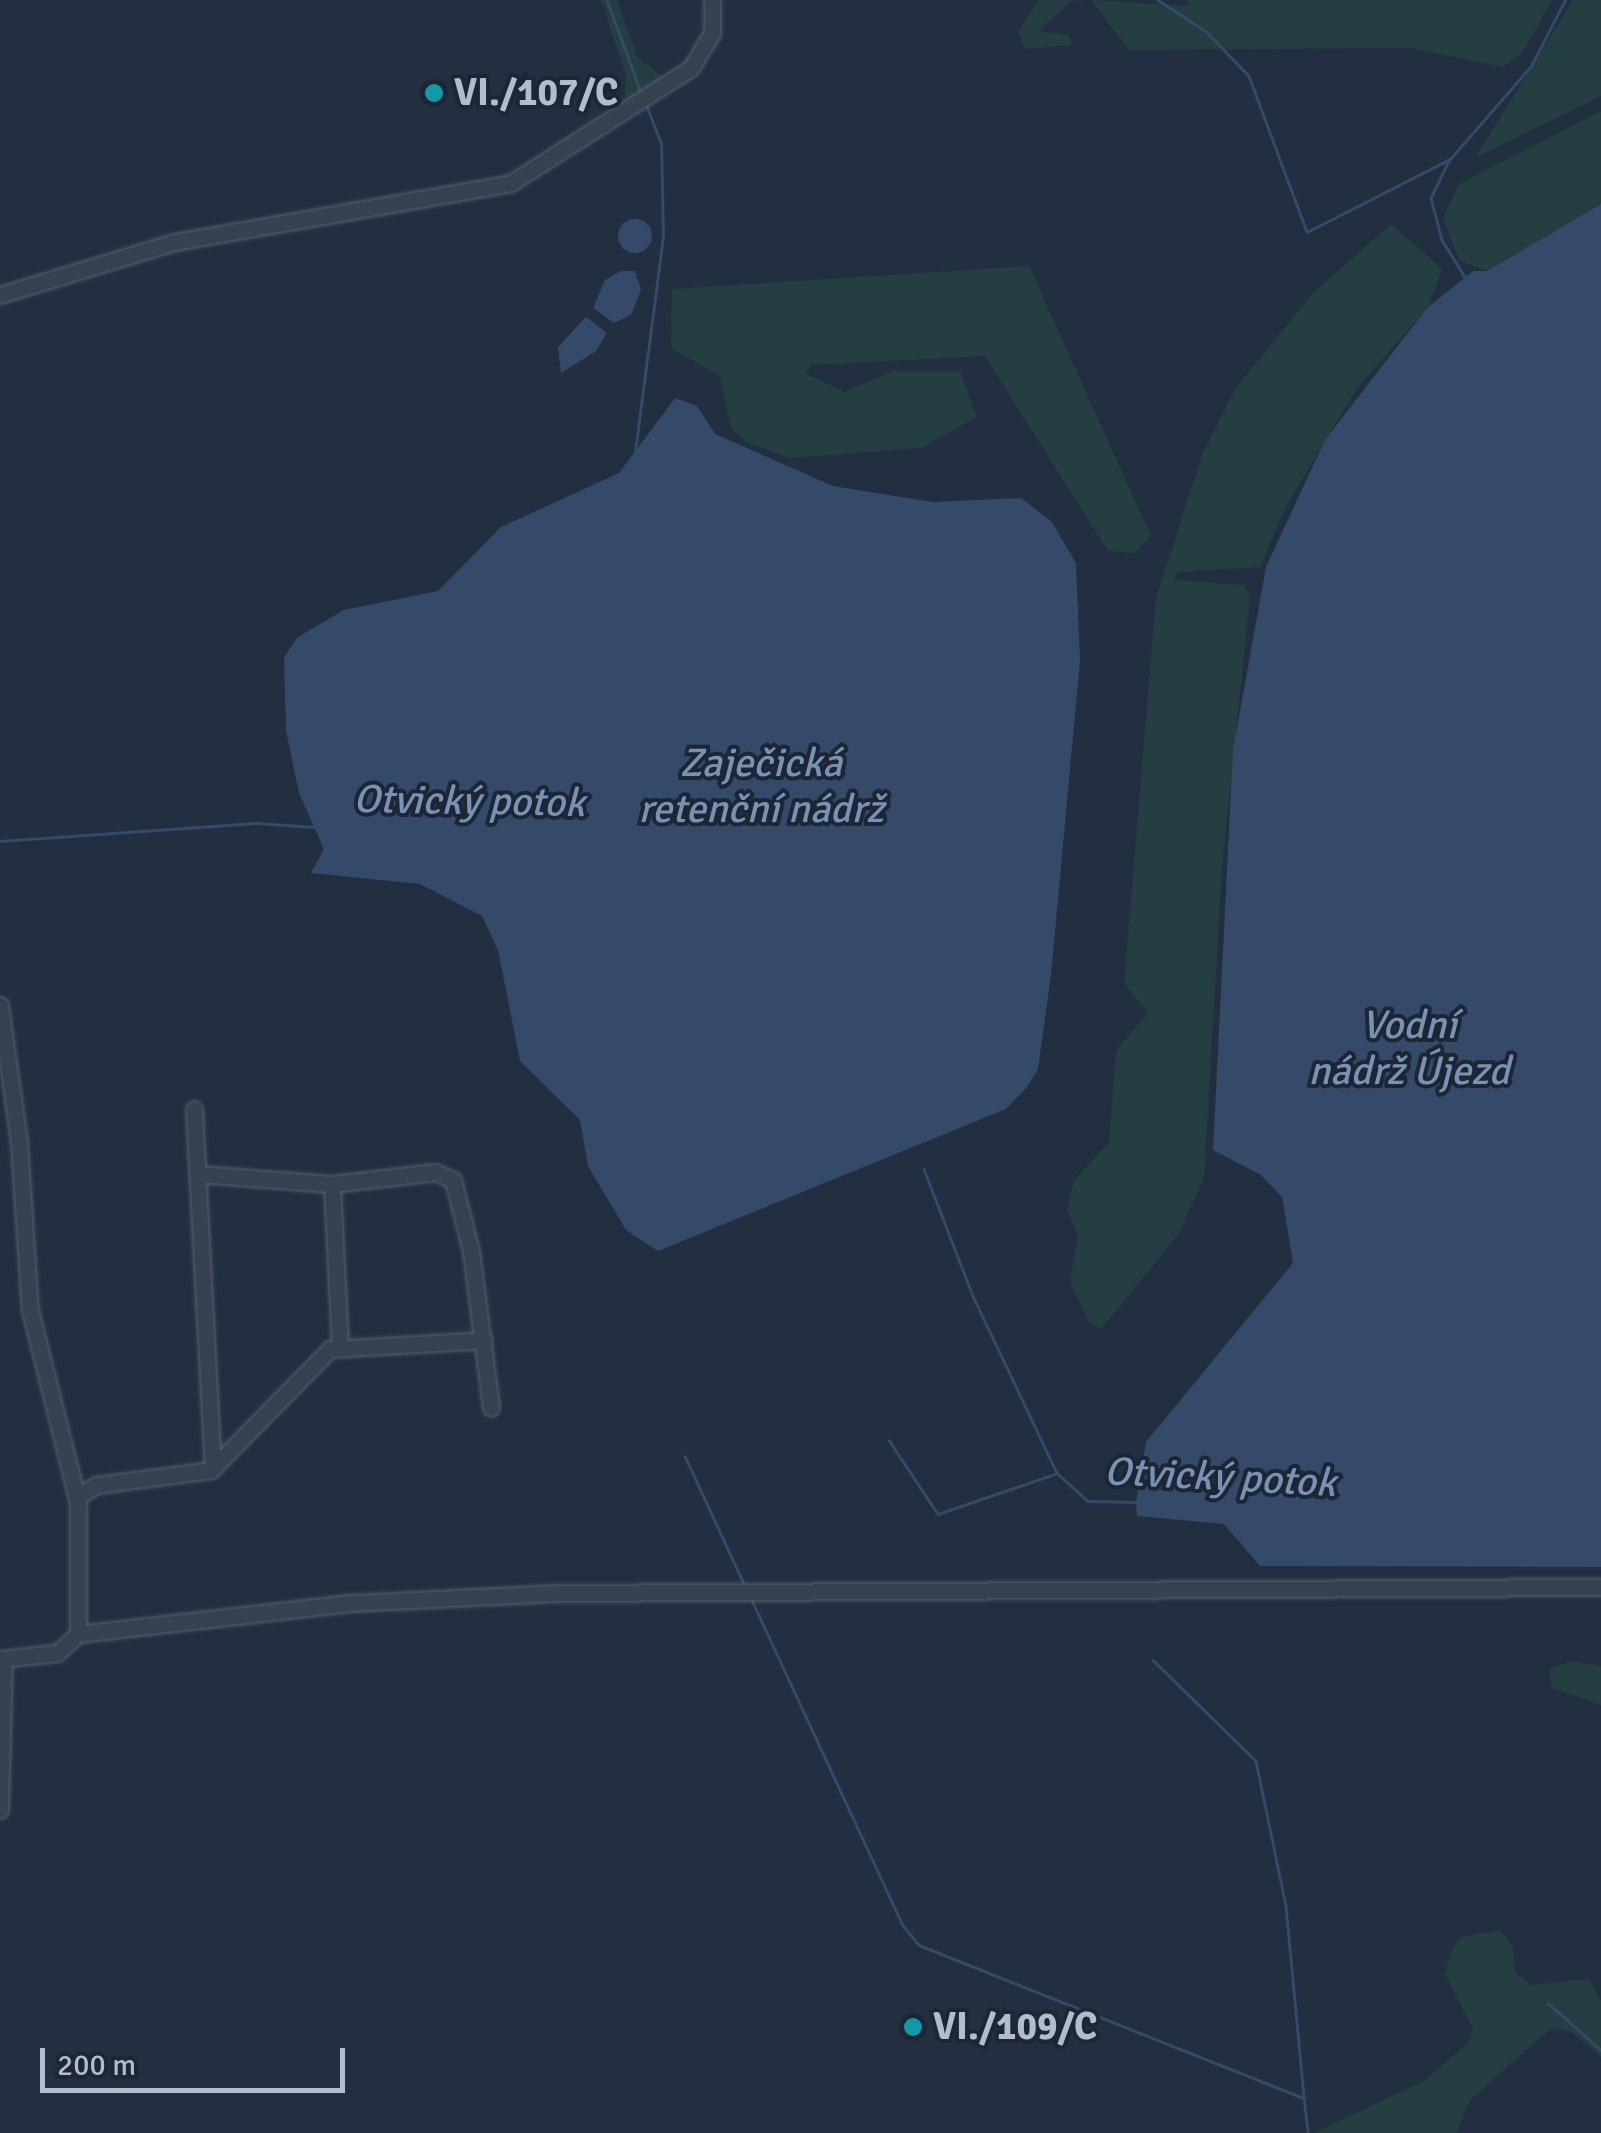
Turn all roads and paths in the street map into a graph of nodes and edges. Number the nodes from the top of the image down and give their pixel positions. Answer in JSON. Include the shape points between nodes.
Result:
{"nodes":[{"id":1,"x":712,"y":0,"type":"edge"},
{"id":2,"x":0,"y":294,"type":"edge"},
{"id":3,"x":0,"y":1004,"type":"edge"},
{"id":4,"x":194,"y":1108,"type":"dead end"},
{"id":5,"x":198,"y":1174,"type":"junction"},
{"id":6,"x":332,"y":1184,"type":"junction"},
{"id":7,"x":484,"y":1340,"type":"junction"},
{"id":8,"x":340,"y":1348,"type":"junction"},
{"id":9,"x":490,"y":1408,"type":"dead end"},
{"id":10,"x":213,"y":1468,"type":"junction"},
{"id":11,"x":77,"y":1497,"type":"junction"},
{"id":12,"x":1601,"y":1587,"type":"edge"},
{"id":13,"x":78,"y":1634,"type":"junction"},
{"id":14,"x":2,"y":1659,"type":"edge"},
{"id":15,"x":0,"y":1810,"type":"edge"}],
"edges":[{"from":1,"to":2,"type":"street","via":[[714,25],[702,56],[551,163],[490,190],[193,237]]},
{"from":3,"to":11,"type":"street","via":[[20,1142],[30,1310]]},
{"from":4,"to":5,"type":"street"},
{"from":5,"to":6,"type":"street"},
{"from":5,"to":10,"type":"street"},
{"from":6,"to":7,"type":"street","via":[[435,1172],[453,1180]]},
{"from":6,"to":8,"type":"street"},
{"from":7,"to":8,"type":"street"},
{"from":7,"to":9,"type":"street"},
{"from":8,"to":10,"type":"street","via":[[316,1356]]},
{"from":10,"to":11,"type":"street","via":[[96,1486]]},
{"from":11,"to":13,"type":"street"},
{"from":12,"to":13,"type":"street","via":[[352,1604]]},
{"from":13,"to":14,"type":"street","via":[[57,1653]]},
{"from":14,"to":15,"type":"street"}]}
